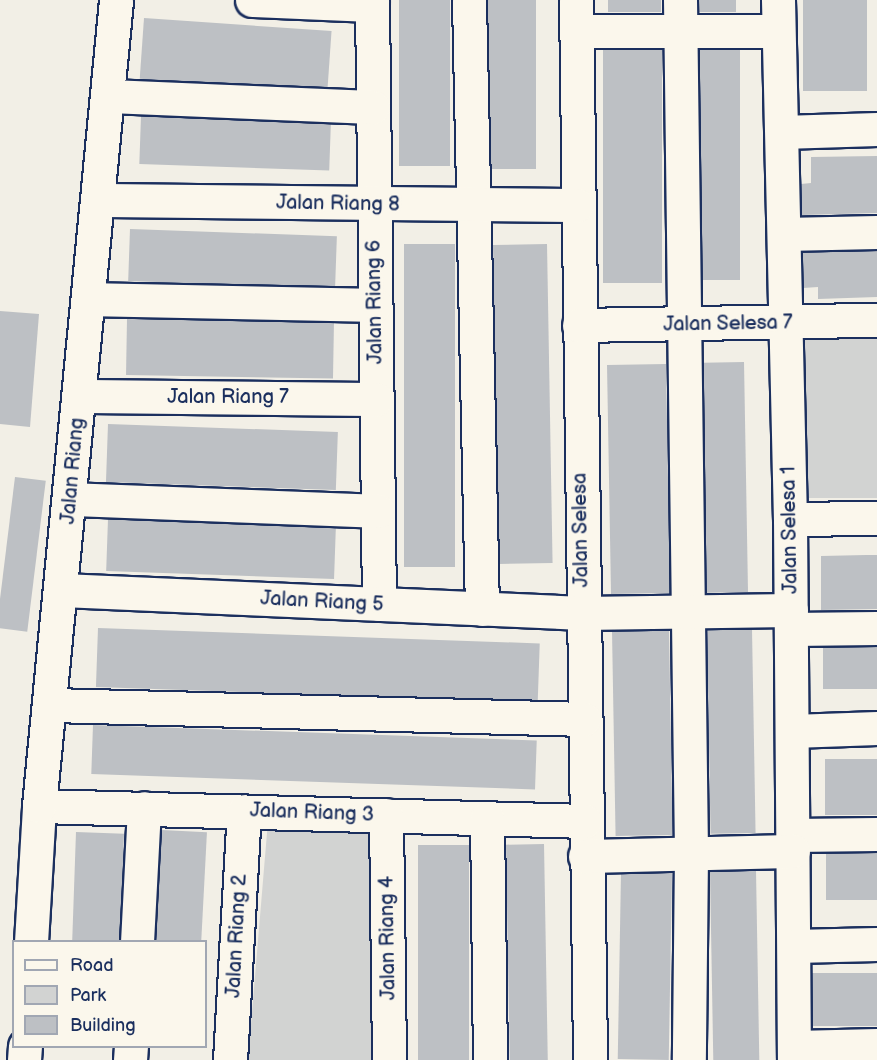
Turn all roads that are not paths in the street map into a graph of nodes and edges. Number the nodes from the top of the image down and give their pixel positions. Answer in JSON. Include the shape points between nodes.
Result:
{"nodes":[{"id":1,"x":116,"y":0,"type":"edge"},
{"id":2,"x":252,"y":0,"type":"edge"},
{"id":3,"x":469,"y":0,"type":"edge"},
{"id":4,"x":309,"y":1,"type":"edge"},
{"id":5,"x":372,"y":2,"type":"edge"},
{"id":6,"x":576,"y":16,"type":"edge"},
{"id":7,"x":681,"y":16,"type":"edge"},
{"id":8,"x":778,"y":16,"type":"edge"},
{"id":9,"x":108,"y":96,"type":"junction"},
{"id":10,"x":373,"y":106,"type":"junction"},
{"id":11,"x":877,"y":129,"type":"edge"},
{"id":12,"x":782,"y":132,"type":"junction"},
{"id":13,"x":98,"y":200,"type":"junction"},
{"id":14,"x":374,"y":205,"type":"junction"},
{"id":15,"x":472,"y":205,"type":"junction"},
{"id":16,"x":577,"y":206,"type":"junction"},
{"id":17,"x":877,"y":232,"type":"edge"},
{"id":18,"x":784,"y":234,"type":"junction"},
{"id":19,"x":89,"y":299,"type":"junction"},
{"id":20,"x":375,"y":305,"type":"junction"},
{"id":21,"x":877,"y":320,"type":"edge"},
{"id":22,"x":786,"y":324,"type":"junction"},
{"id":23,"x":579,"y":325,"type":"junction"},
{"id":24,"x":684,"y":325,"type":"junction"},
{"id":25,"x":80,"y":396,"type":"junction"},
{"id":26,"x":376,"y":399,"type":"junction"},
{"id":27,"x":71,"y":500,"type":"junction"},
{"id":28,"x":378,"y":511,"type":"junction"},
{"id":29,"x":877,"y":518,"type":"edge"},
{"id":30,"x":790,"y":519,"type":"junction"},
{"id":31,"x":62,"y":590,"type":"junction"},
{"id":32,"x":379,"y":604,"type":"junction"},
{"id":33,"x":482,"y":609,"type":"junction"},
{"id":34,"x":688,"y":612,"type":"junction"},
{"id":35,"x":582,"y":613,"type":"junction"},
{"id":36,"x":791,"y":620,"type":"junction"},
{"id":37,"x":877,"y":628,"type":"edge"},
{"id":38,"x":51,"y":705,"type":"junction"},
{"id":39,"x":584,"y":719,"type":"junction"},
{"id":40,"x":877,"y":728,"type":"edge"},
{"id":41,"x":792,"y":731,"type":"junction"},
{"id":42,"x":39,"y":806,"type":"junction"},
{"id":43,"x":144,"y":808,"type":"junction"},
{"id":44,"x":244,"y":812,"type":"junction"},
{"id":45,"x":386,"y":815,"type":"junction"},
{"id":46,"x":487,"y":818,"type":"junction"},
{"id":47,"x":585,"y":821,"type":"junction"},
{"id":48,"x":877,"y":834,"type":"edge"},
{"id":49,"x":793,"y":843,"type":"junction"},
{"id":50,"x":691,"y":854,"type":"junction"},
{"id":51,"x":585,"y":855,"type":"junction"},
{"id":52,"x":31,"y":940,"type":"edge"},
{"id":53,"x":137,"y":940,"type":"edge"},
{"id":54,"x":877,"y":944,"type":"edge"},
{"id":55,"x":794,"y":946,"type":"junction"},
{"id":56,"x":877,"y":1045,"type":"edge"},
{"id":57,"x":795,"y":1053,"type":"edge"},
{"id":58,"x":230,"y":1060,"type":"edge"},
{"id":59,"x":389,"y":1060,"type":"edge"},
{"id":60,"x":490,"y":1060,"type":"edge"},
{"id":61,"x":590,"y":1060,"type":"edge"},
{"id":62,"x":689,"y":1060,"type":"edge"}],
"edges":[{"from":1,"to":9,"type":"street","name":"Jalan Riang"},
{"from":2,"to":4,"type":"street"},
{"from":3,"to":15,"type":"street"},
{"from":4,"to":5,"type":"street"},
{"from":5,"to":10,"type":"street","name":"Jalan Riang 6"},
{"from":6,"to":7,"type":"street"},
{"from":6,"to":16,"type":"street","name":"Jalan Selesa"},
{"from":7,"to":8,"type":"street"},
{"from":7,"to":24,"type":"street"},
{"from":8,"to":12,"type":"street","name":"Jalan Selesa 1"},
{"from":9,"to":10,"type":"street"},
{"from":9,"to":13,"type":"street","name":"Jalan Riang"},
{"from":10,"to":14,"type":"street","name":"Jalan Riang 6"},
{"from":11,"to":12,"type":"street"},
{"from":12,"to":18,"type":"street","name":"Jalan Selesa 1"},
{"from":13,"to":14,"type":"street","name":"Jalan Riang 8"},
{"from":13,"to":19,"type":"street","name":"Jalan Riang"},
{"from":14,"to":15,"type":"street","name":"Jalan Riang 8"},
{"from":14,"to":20,"type":"street","name":"Jalan Riang 6"},
{"from":15,"to":16,"type":"street","name":"Jalan Riang 8"},
{"from":15,"to":33,"type":"street"},
{"from":16,"to":23,"type":"street","name":"Jalan Selesa"},
{"from":17,"to":18,"type":"street"},
{"from":18,"to":22,"type":"street","name":"Jalan Selesa 1"},
{"from":19,"to":20,"type":"street"},
{"from":19,"to":25,"type":"street","name":"Jalan Riang"},
{"from":20,"to":26,"type":"street","name":"Jalan Riang 6"},
{"from":21,"to":22,"type":"street","name":"Jalan Selesa 7"},
{"from":22,"to":24,"type":"street","name":"Jalan Selesa 7"},
{"from":22,"to":30,"type":"street","name":"Jalan Selesa 1"},
{"from":23,"to":24,"type":"street","name":"Jalan Selesa 7"},
{"from":23,"to":35,"type":"street","name":"Jalan Selesa"},
{"from":24,"to":34,"type":"street"},
{"from":25,"to":26,"type":"street","name":"Jalan Riang 7"},
{"from":25,"to":27,"type":"street","name":"Jalan Riang"},
{"from":26,"to":28,"type":"street","name":"Jalan Riang 6"},
{"from":27,"to":28,"type":"street"},
{"from":27,"to":31,"type":"street","name":"Jalan Riang"},
{"from":28,"to":32,"type":"street","name":"Jalan Riang 6"},
{"from":29,"to":30,"type":"street"},
{"from":30,"to":36,"type":"street","name":"Jalan Selesa 1"},
{"from":31,"to":32,"type":"street","name":"Jalan Riang 5"},
{"from":31,"to":38,"type":"street","name":"Jalan Riang"},
{"from":32,"to":33,"type":"street","name":"Jalan Riang 5"},
{"from":33,"to":35,"type":"street","name":"Jalan Riang 5"},
{"from":34,"to":35,"type":"street","name":"Jalan Riang 5"},
{"from":34,"to":36,"type":"street","name":"Jalan Riang 5"},
{"from":34,"to":50,"type":"street"},
{"from":35,"to":39,"type":"street","name":"Jalan Selesa"},
{"from":36,"to":37,"type":"street","name":"Jalan Riang 5"},
{"from":36,"to":41,"type":"street","name":"Jalan Selesa 1"},
{"from":38,"to":39,"type":"street"},
{"from":38,"to":42,"type":"street","name":"Jalan Riang"},
{"from":39,"to":47,"type":"street","name":"Jalan Selesa"},
{"from":40,"to":41,"type":"street"},
{"from":41,"to":49,"type":"street","name":"Jalan Selesa 1"},
{"from":42,"to":43,"type":"street","name":"Jalan Riang 3"},
{"from":42,"to":52,"type":"street","name":"Jalan Riang"},
{"from":43,"to":44,"type":"street","name":"Jalan Riang 3"},
{"from":43,"to":53,"type":"street"},
{"from":44,"to":45,"type":"street","name":"Jalan Riang 3"},
{"from":44,"to":58,"type":"street","name":"Jalan Riang 2"},
{"from":45,"to":46,"type":"street","name":"Jalan Riang 3"},
{"from":45,"to":59,"type":"street","name":"Jalan Riang 4"},
{"from":46,"to":47,"type":"street","name":"Jalan Riang 3"},
{"from":46,"to":60,"type":"street"},
{"from":47,"to":51,"type":"street","name":"Jalan Selesa"},
{"from":48,"to":49,"type":"street"},
{"from":49,"to":50,"type":"street"},
{"from":49,"to":55,"type":"street","name":"Jalan Selesa 1"},
{"from":50,"to":51,"type":"street"},
{"from":50,"to":62,"type":"street"},
{"from":51,"to":61,"type":"street","name":"Jalan Selesa"},
{"from":54,"to":55,"type":"street"},
{"from":55,"to":57,"type":"street","name":"Jalan Selesa 1"},
{"from":56,"to":57,"type":"street"}]}
